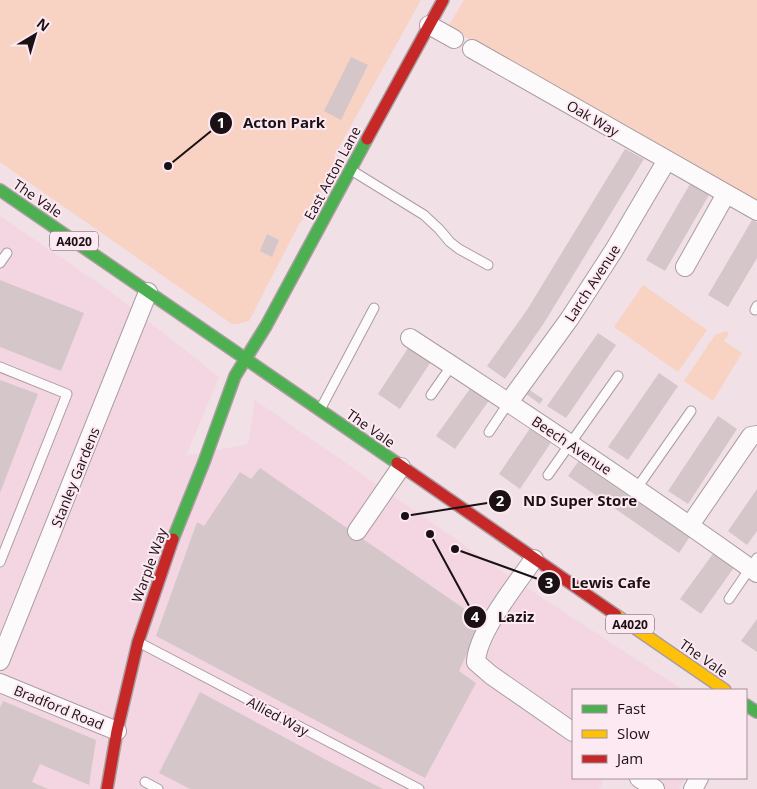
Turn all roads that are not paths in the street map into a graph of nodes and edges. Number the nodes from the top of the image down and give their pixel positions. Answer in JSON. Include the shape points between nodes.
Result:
{"nodes":[{"id":1,"x":443,"y":0,"type":"edge"},
{"id":2,"x":429,"y":25,"type":"junction"},
{"id":3,"x":454,"y":39,"type":"joint"},
{"id":4,"x":472,"y":49,"type":"joint"},
{"id":5,"x":667,"y":160,"type":"junction"},
{"id":6,"x":350,"y":169,"type":"junction"},
{"id":7,"x":0,"y":190,"type":"edge"},
{"id":8,"x":726,"y":194,"type":"junction"},
{"id":9,"x":757,"y":211,"type":"edge"},
{"id":10,"x":7,"y":253,"type":"dead end"},
{"id":11,"x":0,"y":263,"type":"edge"},
{"id":12,"x":488,"y":265,"type":"dead end"},
{"id":13,"x":685,"y":267,"type":"dead end"},
{"id":14,"x":148,"y":292,"type":"junction"},
{"id":15,"x":374,"y":308,"type":"dead end"},
{"id":16,"x":410,"y":338,"type":"dead end"},
{"id":17,"x":245,"y":358,"type":"junction"},
{"id":18,"x":452,"y":365,"type":"junction"},
{"id":19,"x":0,"y":368,"type":"edge"},
{"id":20,"x":618,"y":376,"type":"dead end"},
{"id":21,"x":431,"y":395,"type":"dead end"},
{"id":22,"x":509,"y":402,"type":"junction"},
{"id":23,"x":320,"y":410,"type":"junction"},
{"id":24,"x":691,"y":411,"type":"dead end"},
{"id":25,"x":489,"y":432,"type":"dead end"},
{"id":26,"x":757,"y":435,"type":"edge"},
{"id":27,"x":570,"y":443,"type":"junction"},
{"id":28,"x":401,"y":467,"type":"junction"},
{"id":29,"x":548,"y":475,"type":"dead end"},
{"id":30,"x":637,"y":488,"type":"junction"},
{"id":31,"x":690,"y":525,"type":"junction"},
{"id":32,"x":357,"y":531,"type":"dead end"},
{"id":33,"x":534,"y":558,"type":"junction"},
{"id":34,"x":0,"y":562,"type":"edge"},
{"id":35,"x":755,"y":566,"type":"edge"},
{"id":36,"x":728,"y":599,"type":"dead end"},
{"id":37,"x":138,"y":642,"type":"junction"},
{"id":38,"x":0,"y":661,"type":"edge"},
{"id":39,"x":0,"y":683,"type":"edge"},
{"id":40,"x":724,"y":689,"type":"edge"},
{"id":41,"x":117,"y":731,"type":"junction"},
{"id":42,"x":572,"y":731,"type":"edge"},
{"id":43,"x":640,"y":779,"type":"edge"},
{"id":44,"x":145,"y":782,"type":"dead end"},
{"id":45,"x":107,"y":789,"type":"edge"},
{"id":46,"x":158,"y":789,"type":"edge"},
{"id":47,"x":419,"y":789,"type":"edge"},
{"id":48,"x":655,"y":789,"type":"edge"}],
"edges":[{"from":1,"to":2,"type":"main road","name":"East Acton Lane"},
{"from":2,"to":3,"type":"street","name":"Oak Way"},
{"from":2,"to":6,"type":"main road","name":"East Acton Lane"},
{"from":3,"to":4,"type":"lane","name":"Oak Way"},
{"from":4,"to":5,"type":"street","name":"Oak Way"},
{"from":5,"to":8,"type":"street","name":"Oak Way"},
{"from":5,"to":22,"type":"street","name":"Larch Avenue","via":[[570,318]]},
{"from":6,"to":12,"type":"lane","via":[[424,215],[450,242]]},
{"from":6,"to":17,"type":"main road","name":"East Acton Lane","via":[[266,326]]},
{"from":7,"to":14,"type":"main road","name":"The Vale","number":"A4020"},
{"from":8,"to":9,"type":"street","name":"Oak Way"},
{"from":8,"to":13,"type":"street"},
{"from":10,"to":11,"type":"lane"},
{"from":14,"to":17,"type":"main road","name":"The Vale","number":"A4020"},
{"from":14,"to":38,"type":"street","name":"Stanley Gardens"},
{"from":15,"to":23,"type":"lane"},
{"from":16,"to":18,"type":"street","name":"Beech Avenue"},
{"from":17,"to":23,"type":"main road","name":"The Vale","number":"A4020"},
{"from":17,"to":37,"type":"main road","name":"Warple Way","via":[[230,387]]},
{"from":18,"to":21,"type":"lane"},
{"from":18,"to":22,"type":"street","name":"Beech Avenue"},
{"from":19,"to":34,"type":"lane","via":[[67,394]]},
{"from":20,"to":27,"type":"lane"},
{"from":22,"to":25,"type":"lane"},
{"from":22,"to":27,"type":"street","name":"Beech Avenue"},
{"from":23,"to":28,"type":"main road","name":"The Vale","number":"A4020"},
{"from":24,"to":30,"type":"lane"},
{"from":26,"to":31,"type":"street","via":[[751,436]]},
{"from":27,"to":29,"type":"lane"},
{"from":27,"to":30,"type":"street","name":"Beech Avenue"},
{"from":28,"to":32,"type":"street"},
{"from":28,"to":33,"type":"main road","name":"The Vale","number":"A4020"},
{"from":30,"to":31,"type":"street","name":"Beech Avenue"},
{"from":31,"to":35,"type":"street","name":"Beech Avenue"},
{"from":33,"to":40,"type":"main road","name":"The Vale","number":"A4020"},
{"from":33,"to":42,"type":"street","via":[[496,614],[477,653],[483,671]]},
{"from":35,"to":36,"type":"lane"},
{"from":37,"to":41,"type":"main road","name":"Warple Way"},
{"from":37,"to":47,"type":"lane","name":"Allied Way"},
{"from":39,"to":41,"type":"street","name":"Bradford Road"},
{"from":41,"to":45,"type":"main road","name":"Warple Way","via":[[114,767]]},
{"from":43,"to":48,"type":"street"},
{"from":44,"to":46,"type":"lane"}]}
